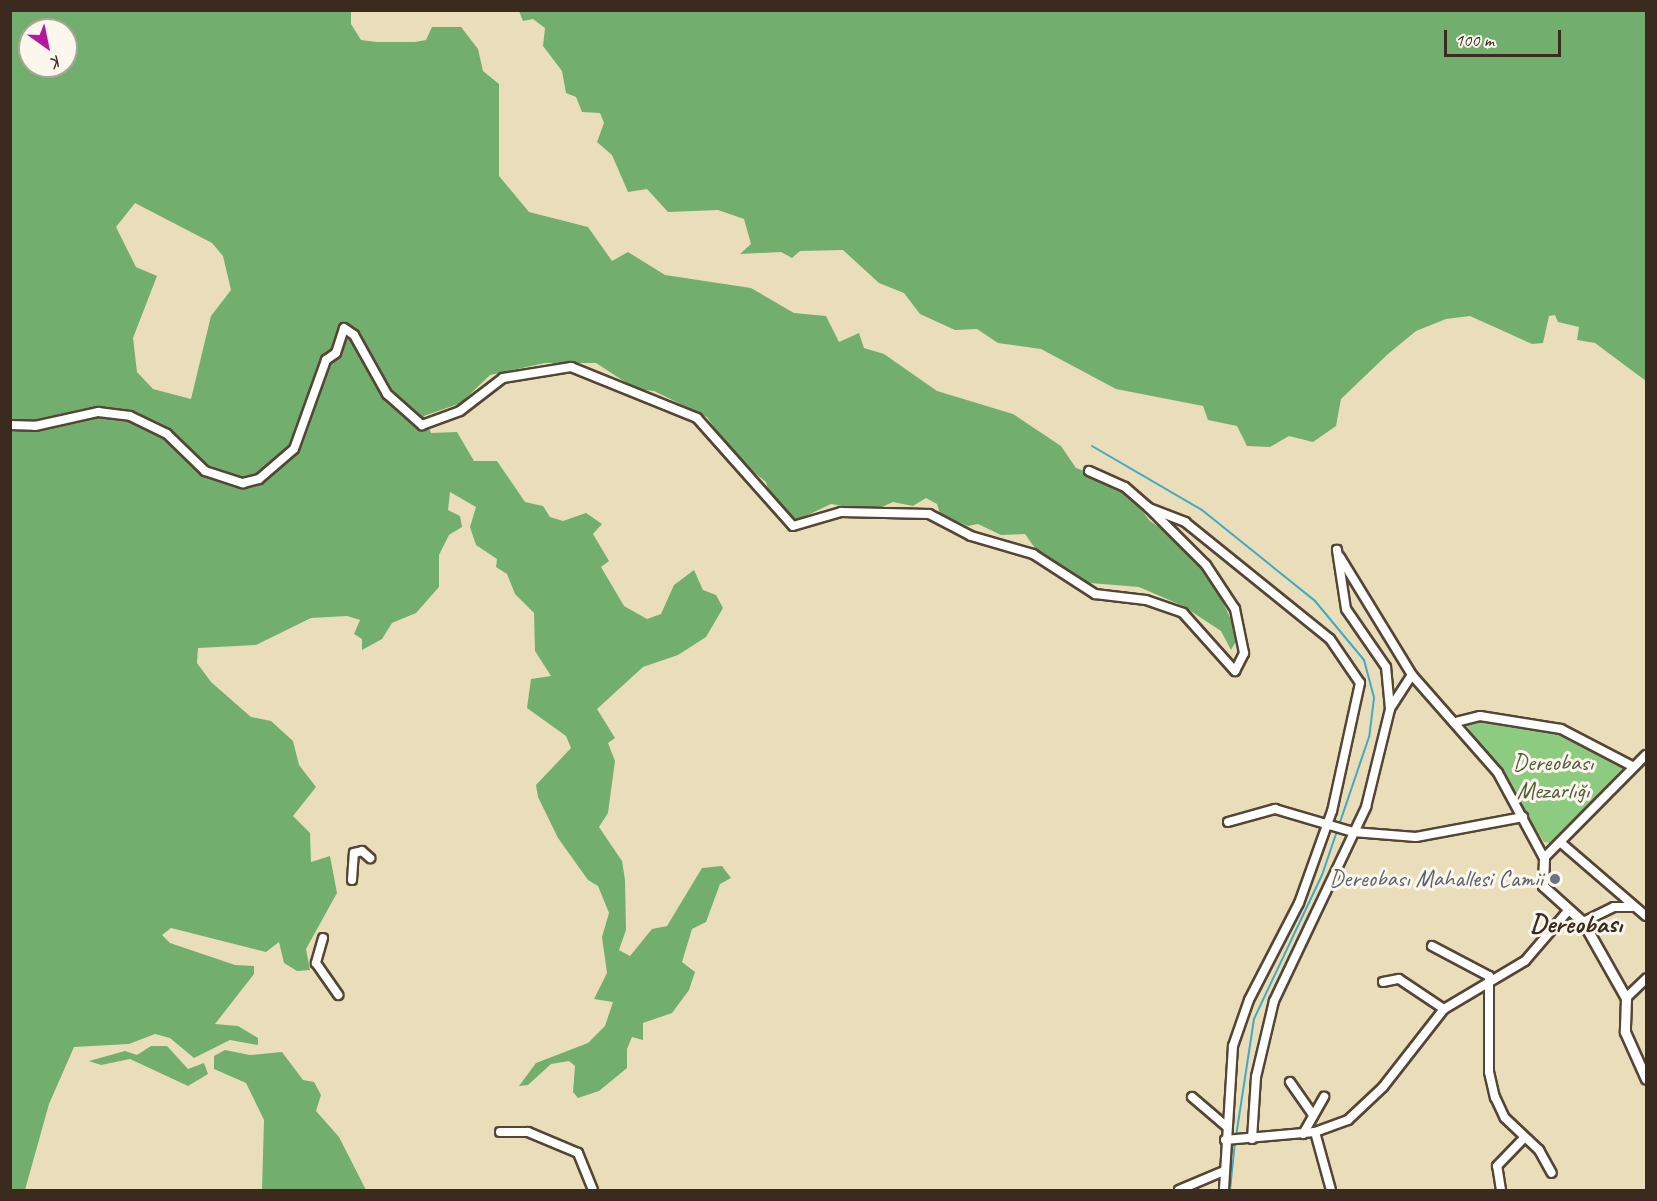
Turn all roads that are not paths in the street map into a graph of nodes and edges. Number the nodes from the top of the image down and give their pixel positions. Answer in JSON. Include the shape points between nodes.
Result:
{"nodes":[{"id":1,"x":10,"y":425,"type":"edge"},
{"id":2,"x":1089,"y":471,"type":"dead end"},
{"id":3,"x":1149,"y":508,"type":"junction"},
{"id":4,"x":1412,"y":675,"type":"junction"},
{"id":5,"x":1390,"y":709,"type":"junction"},
{"id":6,"x":1456,"y":722,"type":"junction"},
{"id":7,"x":1647,"y":755,"type":"edge"},
{"id":8,"x":1634,"y":767,"type":"junction"},
{"id":9,"x":1523,"y":817,"type":"junction"},
{"id":10,"x":1228,"y":822,"type":"dead end"},
{"id":11,"x":1326,"y":826,"type":"junction"},
{"id":12,"x":1353,"y":831,"type":"junction"},
{"id":13,"x":1560,"y":842,"type":"junction"},
{"id":14,"x":370,"y":858,"type":"dead end"},
{"id":15,"x":1544,"y":858,"type":"junction"},
{"id":16,"x":352,"y":880,"type":"dead end"},
{"id":17,"x":1647,"y":904,"type":"edge"},
{"id":18,"x":1632,"y":907,"type":"junction"},
{"id":19,"x":1567,"y":912,"type":"junction"},
{"id":20,"x":1644,"y":913,"type":"edge"},
{"id":21,"x":1583,"y":922,"type":"junction"},
{"id":22,"x":323,"y":938,"type":"dead end"},
{"id":23,"x":1432,"y":946,"type":"dead end"},
{"id":24,"x":1647,"y":979,"type":"edge"},
{"id":25,"x":1383,"y":982,"type":"dead end"},
{"id":26,"x":1490,"y":982,"type":"junction"},
{"id":27,"x":338,"y":995,"type":"dead end"},
{"id":28,"x":1626,"y":998,"type":"junction"},
{"id":29,"x":1444,"y":1009,"type":"junction"},
{"id":30,"x":1647,"y":1079,"type":"edge"},
{"id":31,"x":1290,"y":1082,"type":"dead end"},
{"id":32,"x":1192,"y":1097,"type":"dead end"},
{"id":33,"x":1324,"y":1097,"type":"dead end"},
{"id":34,"x":1312,"y":1114,"type":"junction"},
{"id":35,"x":1226,"y":1126,"type":"junction"},
{"id":36,"x":500,"y":1132,"type":"dead end"},
{"id":37,"x":1315,"y":1132,"type":"junction"},
{"id":38,"x":1303,"y":1134,"type":"junction"},
{"id":39,"x":1525,"y":1137,"type":"junction"},
{"id":40,"x":1252,"y":1139,"type":"junction"},
{"id":41,"x":1225,"y":1140,"type":"junction"},
{"id":42,"x":1224,"y":1171,"type":"junction"},
{"id":43,"x":1552,"y":1173,"type":"dead end"},
{"id":44,"x":1188,"y":1188,"type":"edge"},
{"id":45,"x":593,"y":1191,"type":"edge"},
{"id":46,"x":1179,"y":1191,"type":"edge"},
{"id":47,"x":1224,"y":1191,"type":"edge"},
{"id":48,"x":1331,"y":1191,"type":"edge"},
{"id":49,"x":1502,"y":1191,"type":"edge"}],
"edges":[{"from":1,"to":3,"type":"street","via":[[35,426],[98,412],[130,416],[167,434],[218,479],[243,483],[259,479],[294,449],[326,360],[336,353],[344,328],[354,335],[387,394],[422,425],[460,411],[502,378],[571,367],[697,418],[753,477],[785,522],[809,525],[841,512],[929,514],[971,536],[1033,554],[1095,594],[1146,600],[1183,613],[1235,671],[1244,653],[1235,609],[1206,565]]},
{"from":2,"to":3,"type":"street","via":[[1125,487]]},
{"from":3,"to":11,"type":"street","via":[[1185,522],[1311,623],[1353,668],[1360,683],[1358,708]]},
{"from":4,"to":5,"type":"street"},
{"from":4,"to":5,"type":"street","via":[[1351,583],[1337,550],[1346,609],[1386,667]]},
{"from":4,"to":6,"type":"street"},
{"from":5,"to":12,"type":"street","via":[[1365,807]]},
{"from":6,"to":8,"type":"street","via":[[1480,716],[1561,729]]},
{"from":6,"to":9,"type":"street","via":[[1498,772]]},
{"from":7,"to":8,"type":"street"},
{"from":8,"to":13,"type":"street"},
{"from":9,"to":12,"type":"street","via":[[1416,837]]},
{"from":9,"to":15,"type":"street"},
{"from":10,"to":11,"type":"street","via":[[1275,809]]},
{"from":11,"to":12,"type":"street"},
{"from":11,"to":35,"type":"street","via":[[1299,903],[1249,1000],[1233,1046]]},
{"from":12,"to":40,"type":"street","via":[[1274,1000],[1256,1077]]},
{"from":13,"to":15,"type":"street"},
{"from":13,"to":18,"type":"street"},
{"from":14,"to":16,"type":"street","via":[[362,851],[354,853]]},
{"from":15,"to":19,"type":"street","via":[[1543,886]]},
{"from":17,"to":20,"type":"street"},
{"from":18,"to":20,"type":"street"},
{"from":18,"to":21,"type":"street","via":[[1614,907]]},
{"from":19,"to":21,"type":"street"},
{"from":19,"to":26,"type":"street","via":[[1525,960]]},
{"from":21,"to":28,"type":"street"},
{"from":22,"to":27,"type":"street","via":[[316,963]]},
{"from":23,"to":26,"type":"street","via":[[1481,969]]},
{"from":24,"to":28,"type":"street"},
{"from":25,"to":29,"type":"street","via":[[1399,979]]},
{"from":26,"to":29,"type":"street"},
{"from":26,"to":39,"type":"street","via":[[1489,1072],[1498,1108]]},
{"from":28,"to":30,"type":"street","via":[[1625,1032]]},
{"from":29,"to":37,"type":"street","via":[[1374,1095],[1348,1120]]},
{"from":31,"to":34,"type":"street"},
{"from":32,"to":35,"type":"street"},
{"from":33,"to":34,"type":"street"},
{"from":34,"to":38,"type":"street"},
{"from":35,"to":41,"type":"street"},
{"from":36,"to":45,"type":"street","via":[[528,1132],[578,1153]]},
{"from":37,"to":38,"type":"street"},
{"from":37,"to":48,"type":"street"},
{"from":38,"to":40,"type":"street"},
{"from":39,"to":43,"type":"street"},
{"from":39,"to":49,"type":"street","via":[[1497,1166]]},
{"from":40,"to":41,"type":"street"},
{"from":41,"to":42,"type":"street"},
{"from":42,"to":44,"type":"street"},
{"from":42,"to":47,"type":"street"},
{"from":44,"to":46,"type":"street"}]}
